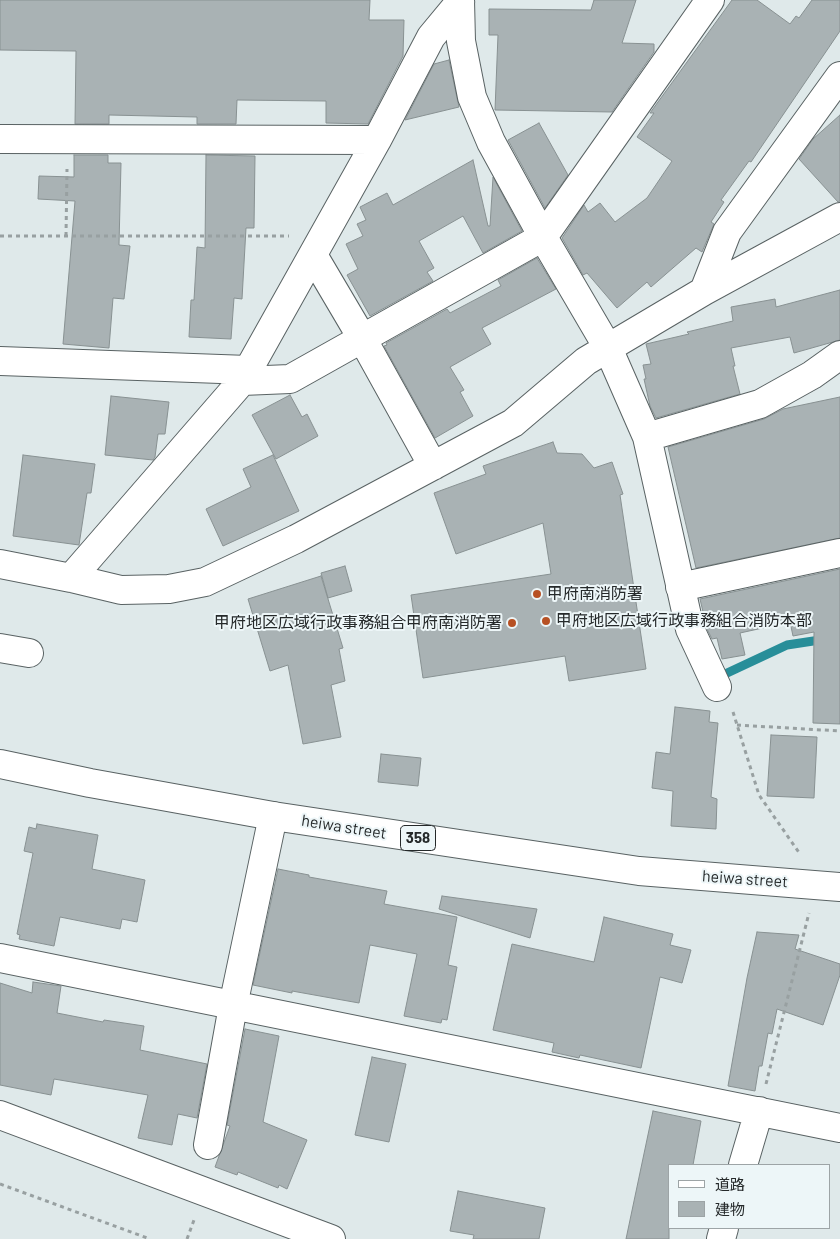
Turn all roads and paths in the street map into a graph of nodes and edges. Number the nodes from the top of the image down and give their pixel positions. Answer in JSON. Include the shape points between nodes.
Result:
{"nodes":[{"id":1,"x":710,"y":0,"type":"edge"},
{"id":2,"x":460,"y":1,"type":"edge"},
{"id":3,"x":840,"y":76,"type":"edge"},
{"id":4,"x":0,"y":139,"type":"edge"},
{"id":5,"x":67,"y":139,"type":"junction"},
{"id":6,"x":377,"y":140,"type":"junction"},
{"id":7,"x":840,"y":217,"type":"edge"},
{"id":8,"x":0,"y":236,"type":"edge"},
{"id":9,"x":66,"y":236,"type":"junction"},
{"id":10,"x":543,"y":237,"type":"junction"},
{"id":11,"x":319,"y":245,"type":"junction"},
{"id":12,"x":704,"y":291,"type":"junction"},
{"id":13,"x":362,"y":338,"type":"junction"},
{"id":14,"x":608,"y":348,"type":"junction"},
{"id":15,"x":840,"y":355,"type":"edge"},
{"id":16,"x":0,"y":360,"type":"edge"},
{"id":17,"x":245,"y":375,"type":"junction"},
{"id":18,"x":647,"y":437,"type":"junction"},
{"id":19,"x":433,"y":466,"type":"junction"},
{"id":20,"x":840,"y":553,"type":"edge"},
{"id":21,"x":0,"y":564,"type":"edge"},
{"id":22,"x":71,"y":578,"type":"junction"},
{"id":23,"x":680,"y":587,"type":"junction"},
{"id":24,"x":0,"y":648,"type":"edge"},
{"id":25,"x":29,"y":653,"type":"dead end"},
{"id":26,"x":717,"y":687,"type":"joint"},
{"id":27,"x":737,"y":725,"type":"junction"},
{"id":28,"x":840,"y":731,"type":"edge"},
{"id":29,"x":0,"y":764,"type":"edge"},
{"id":30,"x":273,"y":816,"type":"junction"},
{"id":31,"x":828,"y":886,"type":"edge"},
{"id":32,"x":0,"y":958,"type":"edge"},
{"id":33,"x":233,"y":1006,"type":"junction"},
{"id":34,"x":759,"y":1111,"type":"junction"},
{"id":35,"x":0,"y":1115,"type":"edge"},
{"id":36,"x":840,"y":1128,"type":"edge"},
{"id":37,"x":208,"y":1145,"type":"dead end"},
{"id":38,"x":743,"y":1164,"type":"edge"},
{"id":39,"x":0,"y":1184,"type":"edge"},
{"id":40,"x":150,"y":1239,"type":"edge"},
{"id":41,"x":332,"y":1239,"type":"edge"}],
"edges":[{"from":1,"to":10,"type":"main road"},
{"from":2,"to":6,"type":"main road","via":[[431,37]]},
{"from":2,"to":10,"type":"main road","via":[[461,41],[472,97],[491,142]]},
{"from":3,"to":12,"type":"main road","via":[[727,232]]},
{"from":4,"to":5,"type":"main road"},
{"from":5,"to":6,"type":"main road"},
{"from":5,"to":9,"type":"path"},
{"from":6,"to":11,"type":"main road"},
{"from":7,"to":12,"type":"main road"},
{"from":8,"to":9,"type":"path"},
{"from":9,"to":11,"type":"path"},
{"from":10,"to":13,"type":"main road"},
{"from":10,"to":14,"type":"main road"},
{"from":11,"to":13,"type":"main road"},
{"from":11,"to":17,"type":"main road"},
{"from":12,"to":14,"type":"main road"},
{"from":13,"to":17,"type":"main road","via":[[290,379]]},
{"from":13,"to":19,"type":"main road"},
{"from":14,"to":18,"type":"main road"},
{"from":14,"to":19,"type":"main road","via":[[586,361],[513,424]]},
{"from":15,"to":18,"type":"main road","via":[[760,404]]},
{"from":16,"to":17,"type":"main road"},
{"from":17,"to":22,"type":"main road"},
{"from":18,"to":23,"type":"main road"},
{"from":19,"to":22,"type":"main road","via":[[296,539],[205,582],[169,590],[120,590]]},
{"from":20,"to":23,"type":"main road"},
{"from":21,"to":22,"type":"main road"},
{"from":23,"to":26,"type":"main road","via":[[690,629]]},
{"from":24,"to":25,"type":"main road"},
{"from":26,"to":27,"type":"path","via":[[729,700]]},
{"from":27,"to":28,"type":"path"},
{"from":27,"to":31,"type":"path","via":[[759,795],[797,850]]},
{"from":29,"to":30,"type":"main road","name":"heiwa street","number":"358"},
{"from":30,"to":31,"type":"main road","name":"heiwa street","number":"358","via":[[638,871]]},
{"from":30,"to":33,"type":"main road"},
{"from":31,"to":34,"type":"path"},
{"from":32,"to":33,"type":"main road"},
{"from":33,"to":34,"type":"main road"},
{"from":33,"to":37,"type":"main road"},
{"from":34,"to":36,"type":"main road"},
{"from":34,"to":38,"type":"main road"},
{"from":35,"to":41,"type":"main road"},
{"from":39,"to":40,"type":"path"}]}
